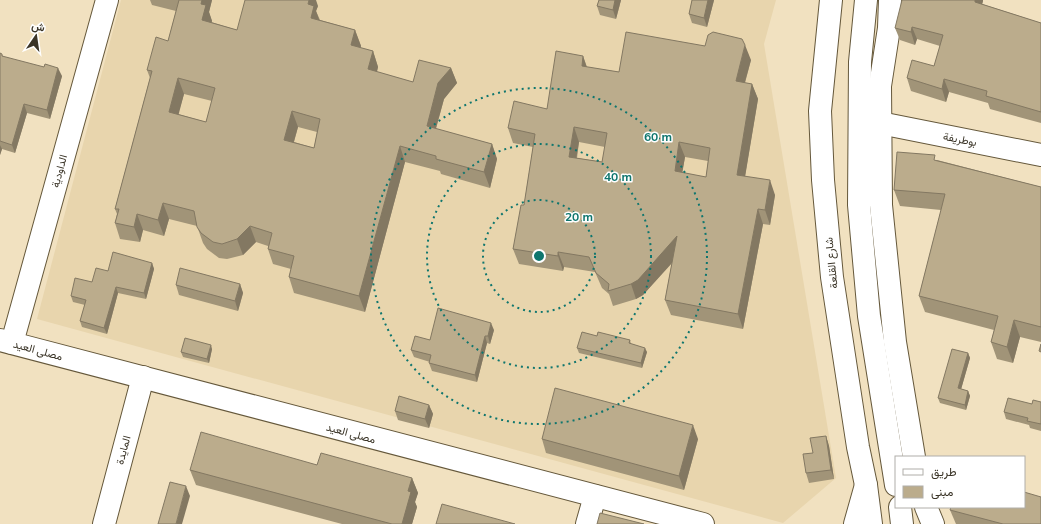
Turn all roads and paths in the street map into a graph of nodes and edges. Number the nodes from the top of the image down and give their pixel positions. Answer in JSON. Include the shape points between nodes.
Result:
{"nodes":[{"id":1,"x":107,"y":0,"type":"edge"},
{"id":2,"x":831,"y":0,"type":"edge"},
{"id":3,"x":866,"y":0,"type":"edge"},
{"id":4,"x":890,"y":0,"type":"edge"},
{"id":5,"x":880,"y":123,"type":"junction"},
{"id":6,"x":1041,"y":155,"type":"edge"},
{"id":7,"x":6,"y":341,"type":"edge"},
{"id":8,"x":143,"y":377,"type":"junction"},
{"id":9,"x":914,"y":456,"type":"edge"},
{"id":10,"x":895,"y":479,"type":"edge"},
{"id":11,"x":866,"y":485,"type":"junction"},
{"id":12,"x":595,"y":496,"type":"junction"},
{"id":13,"x":900,"y":508,"type":"edge"},
{"id":14,"x":926,"y":508,"type":"edge"},
{"id":15,"x":104,"y":524,"type":"edge"},
{"id":16,"x":587,"y":524,"type":"edge"},
{"id":17,"x":703,"y":524,"type":"edge"},
{"id":18,"x":855,"y":524,"type":"edge"},
{"id":19,"x":871,"y":524,"type":"edge"},
{"id":20,"x":902,"y":524,"type":"edge"},
{"id":21,"x":933,"y":524,"type":"edge"}],
"edges":[{"from":1,"to":7,"type":"street","name":"الداودية"},
{"from":2,"to":11,"type":"street","name":"شارع القلعة","via":[[820,111],[824,180],[832,277]]},
{"from":3,"to":10,"type":"street","via":[[860,62],[859,205],[869,316]]},
{"from":4,"to":5,"type":"street","via":[[889,28],[880,86]]},
{"from":5,"to":6,"type":"street","name":"بوطريفة"},
{"from":5,"to":9,"type":"street","via":[[881,205],[895,342]]},
{"from":7,"to":8,"type":"street","name":"مصلى العيد"},
{"from":8,"to":12,"type":"street","name":"مصلى العيد"},
{"from":8,"to":15,"type":"street","name":"المايدة"},
{"from":11,"to":18,"type":"street"},
{"from":11,"to":19,"type":"street","name":"شارع القلعة"},
{"from":12,"to":16,"type":"street"},
{"from":12,"to":17,"type":"street","name":"مصلى العيد"},
{"from":13,"to":20,"type":"street"},
{"from":14,"to":21,"type":"street"}]}
